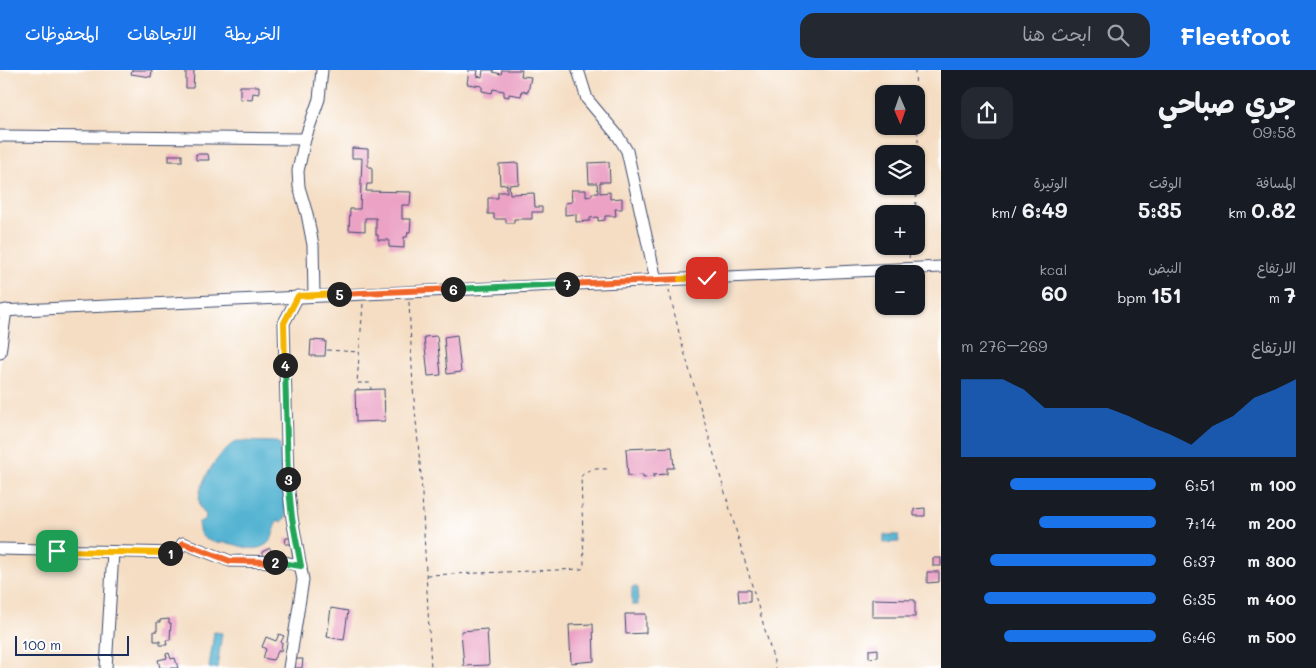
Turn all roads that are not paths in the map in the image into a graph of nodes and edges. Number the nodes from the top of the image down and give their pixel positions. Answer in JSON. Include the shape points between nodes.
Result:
{"nodes":[{"id":1,"x":322,"y":70,"type":"edge"},
{"id":2,"x":578,"y":70,"type":"edge"},
{"id":3,"x":0,"y":136,"type":"edge"},
{"id":4,"x":305,"y":140,"type":"junction"},
{"id":5,"x":941,"y":267,"type":"edge"},
{"id":6,"x":656,"y":280,"type":"junction"},
{"id":7,"x":314,"y":295,"type":"junction"},
{"id":8,"x":298,"y":296,"type":"junction"},
{"id":9,"x":3,"y":310,"type":"edge"},
{"id":10,"x":0,"y":353,"type":"edge"},
{"id":11,"x":0,"y":549,"type":"edge"},
{"id":12,"x":113,"y":552,"type":"junction"},
{"id":13,"x":301,"y":566,"type":"junction"},
{"id":14,"x":106,"y":668,"type":"edge"},
{"id":15,"x":289,"y":668,"type":"edge"}],
"edges":[{"from":1,"to":4,"type":"street","via":[[319,99]]},
{"from":2,"to":6,"type":"street","via":[[587,99],[627,151]]},
{"from":3,"to":4,"type":"street"},
{"from":4,"to":7,"type":"street","via":[[298,177],[311,230]]},
{"from":5,"to":6,"type":"street"},
{"from":6,"to":7,"type":"street"},
{"from":7,"to":8,"type":"street"},
{"from":8,"to":9,"type":"street"},
{"from":8,"to":13,"type":"street","via":[[284,323],[288,483]]},
{"from":9,"to":10,"type":"street"},
{"from":11,"to":12,"type":"street"},
{"from":12,"to":13,"type":"street","via":[[176,553],[183,543],[230,561],[285,562]]},
{"from":12,"to":14,"type":"street"},
{"from":13,"to":15,"type":"street","via":[[303,580]]}]}
